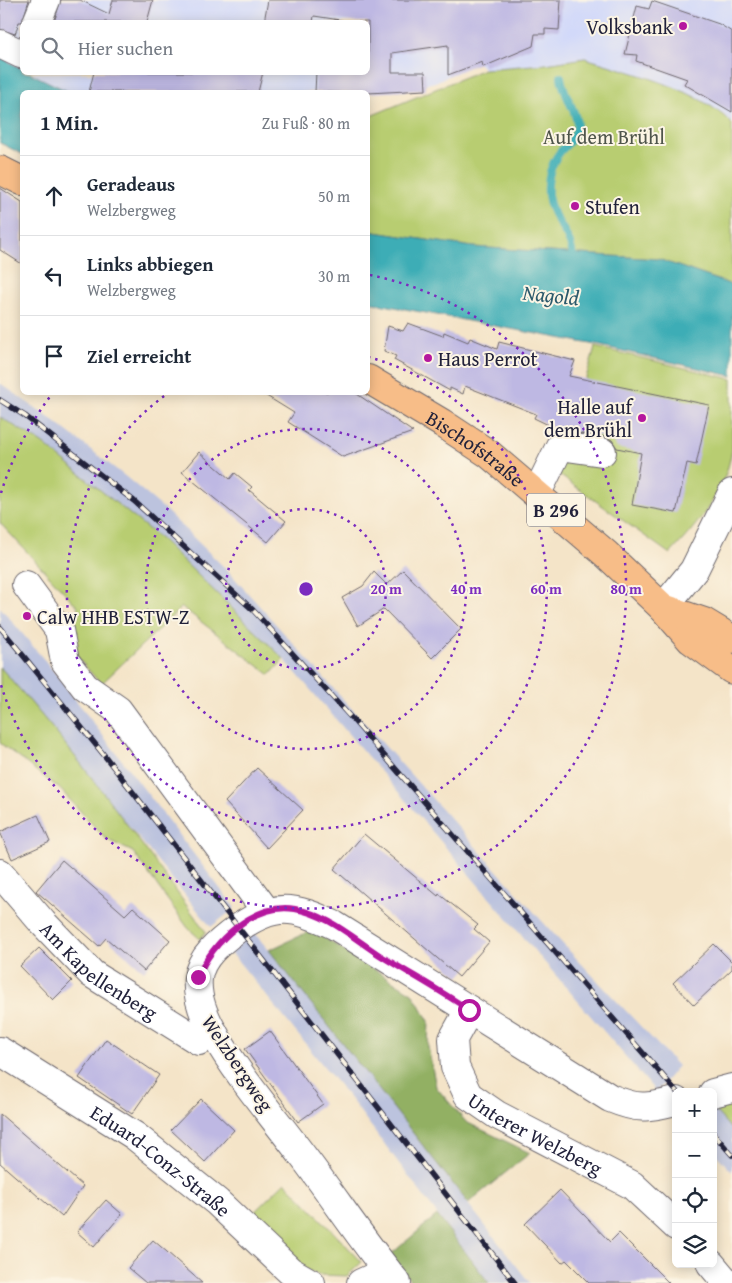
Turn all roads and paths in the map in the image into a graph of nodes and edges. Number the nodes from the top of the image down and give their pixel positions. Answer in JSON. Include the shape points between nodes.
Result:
{"nodes":[{"id":1,"x":46,"y":0,"type":"edge"},
{"id":2,"x":38,"y":20,"type":"edge"},
{"id":3,"x":0,"y":44,"type":"edge"},
{"id":4,"x":20,"y":54,"type":"edge"},
{"id":5,"x":0,"y":170,"type":"edge"},
{"id":6,"x":20,"y":180,"type":"edge"},
{"id":7,"x":370,"y":380,"type":"edge"},
{"id":8,"x":602,"y":452,"type":"dead end"},
{"id":9,"x":537,"y":493,"type":"junction"},
{"id":10,"x":732,"y":494,"type":"edge"},
{"id":11,"x":26,"y":585,"type":"dead end"},
{"id":12,"x":663,"y":608,"type":"junction"},
{"id":13,"x":732,"y":639,"type":"edge"},
{"id":14,"x":732,"y":670,"type":"edge"},
{"id":15,"x":0,"y":873,"type":"edge"},
{"id":16,"x":266,"y":911,"type":"junction"},
{"id":17,"x":469,"y":1010,"type":"junction"},
{"id":18,"x":214,"y":1033,"type":"junction"},
{"id":19,"x":0,"y":1051,"type":"edge"},
{"id":20,"x":732,"y":1088,"type":"edge"},
{"id":21,"x":717,"y":1091,"type":"edge"},
{"id":22,"x":672,"y":1102,"type":"edge"},
{"id":23,"x":673,"y":1223,"type":"edge"},
{"id":24,"x":714,"y":1268,"type":"edge"},
{"id":25,"x":388,"y":1279,"type":"edge"},
{"id":26,"x":311,"y":1283,"type":"edge"},
{"id":27,"x":361,"y":1283,"type":"edge"},
{"id":28,"x":727,"y":1283,"type":"edge"}],
"edges":[{"from":1,"to":2,"type":"street"},
{"from":3,"to":4,"type":"street"},
{"from":5,"to":6,"type":"main road"},
{"from":7,"to":9,"type":"main road","name":"Bischofstraße","number":"B 296","via":[[489,454]]},
{"from":8,"to":9,"type":"street","via":[[560,446]]},
{"from":9,"to":12,"type":"main road","name":"Bischofstraße","number":"B 296"},
{"from":10,"to":12,"type":"street","via":[[694,570]]},
{"from":11,"to":16,"type":"street","via":[[59,630],[65,661],[85,687],[118,710]]},
{"from":12,"to":13,"type":"main road","name":"Bischofstraße","number":"B 296","via":[[704,622]]},
{"from":12,"to":14,"type":"main road","name":"Bischofstraße","number":"B 296","via":[[691,640]]},
{"from":15,"to":18,"type":"street","name":"Am Kapellenberg","via":[[92,974],[199,1041]]},
{"from":16,"to":17,"type":"street","name":"Welzbergweg","via":[[294,909],[334,925]]},
{"from":16,"to":18,"type":"street","name":"Welzbergweg","via":[[222,940],[202,965],[198,977],[200,1005]]},
{"from":17,"to":22,"type":"street","name":"Welzbergweg","via":[[610,1098],[632,1107]]},
{"from":17,"to":23,"type":"street","name":"Unterer Welzberg","via":[[453,1039],[455,1067],[468,1095],[497,1115],[632,1186]]},
{"from":18,"to":25,"type":"street","name":"Welzbergweg"},
{"from":19,"to":26,"type":"street","name":"Eduard-Conz-Straße","via":[[135,1136],[216,1202],[290,1271]]},
{"from":20,"to":21,"type":"street"},
{"from":24,"to":28,"type":"street"},
{"from":25,"to":27,"type":"street"}]}
